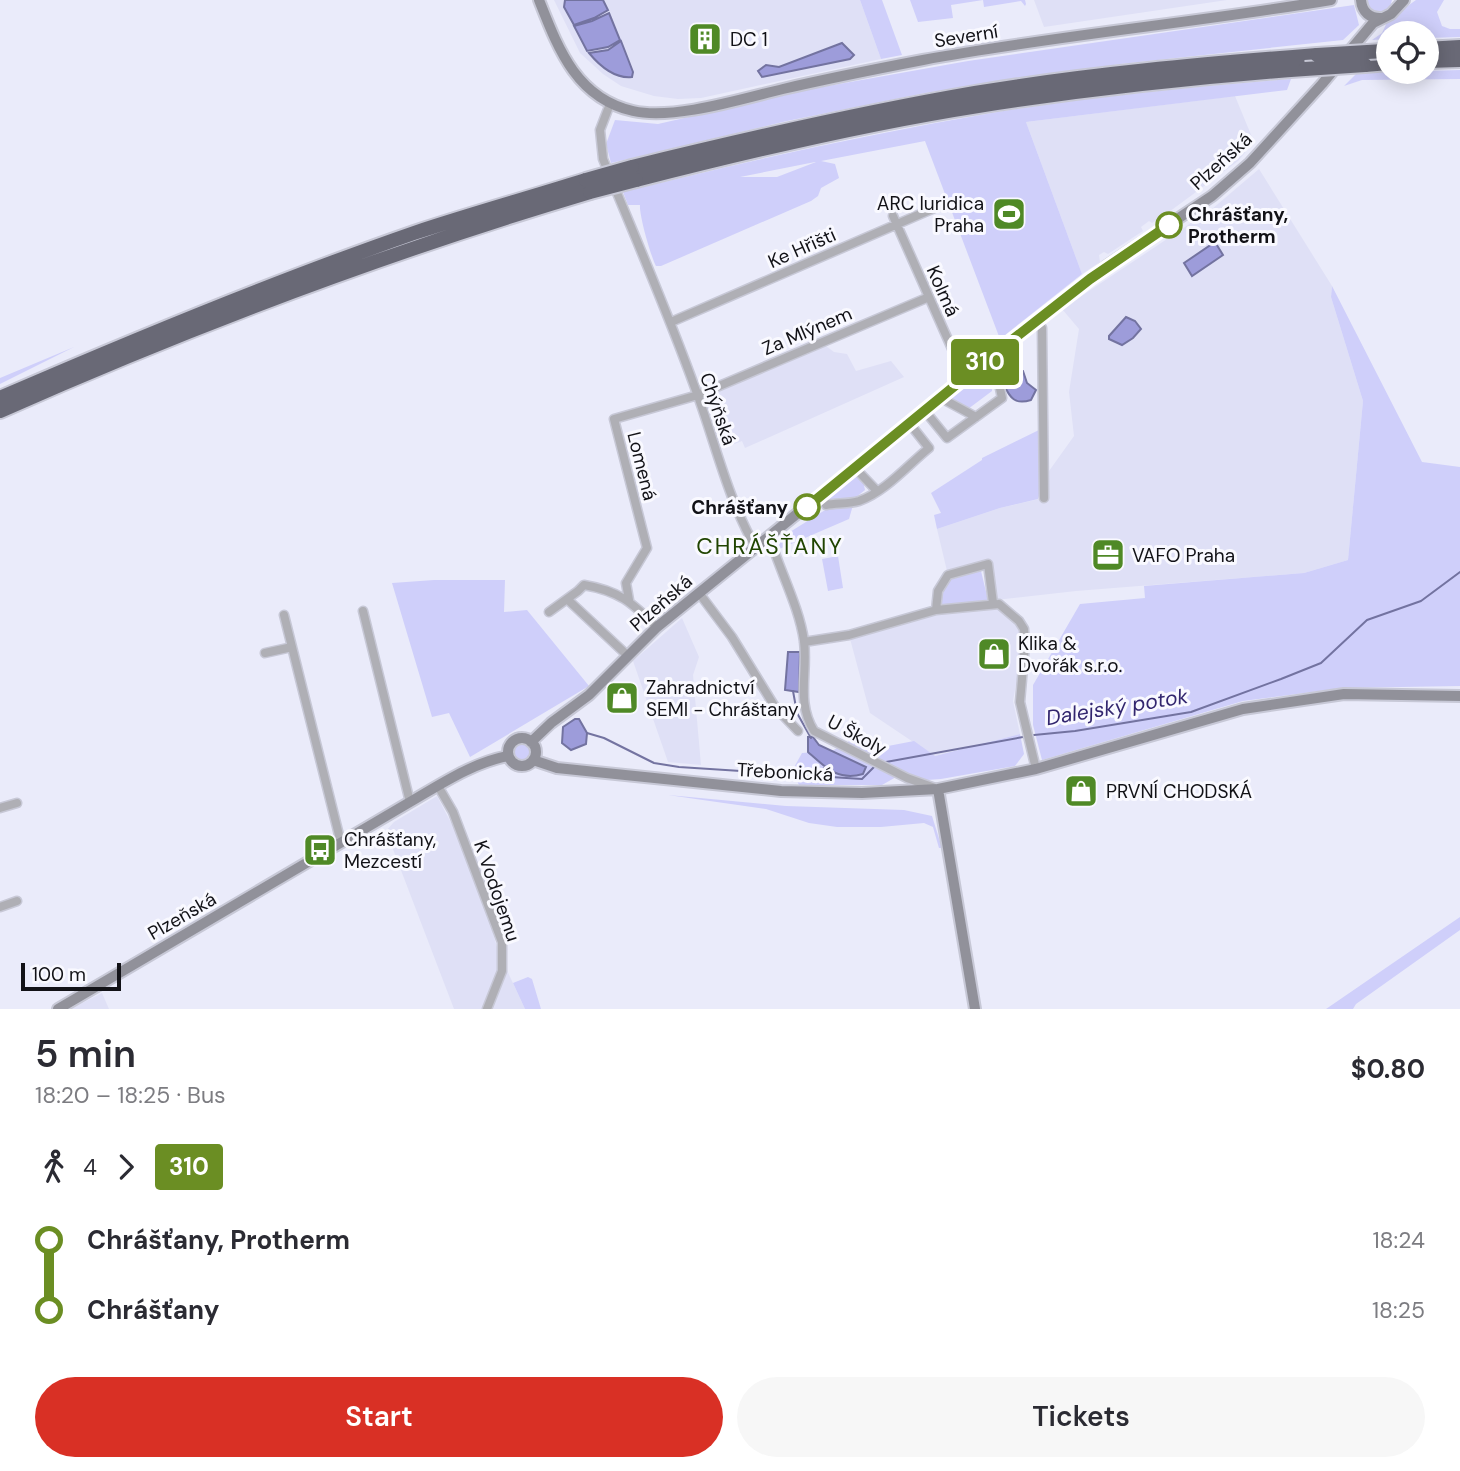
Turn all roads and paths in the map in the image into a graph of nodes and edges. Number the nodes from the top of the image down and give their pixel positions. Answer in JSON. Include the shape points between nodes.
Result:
{"nodes":[{"id":1,"x":538,"y":0,"type":"edge"},
{"id":2,"x":1331,"y":0,"type":"edge"},
{"id":3,"x":1351,"y":0,"type":"edge"},
{"id":4,"x":1404,"y":0,"type":"edge"},
{"id":5,"x":1396,"y":4,"type":"edge"},
{"id":6,"x":1363,"y":7,"type":"edge"},
{"id":7,"x":1382,"y":18,"type":"junction"},
{"id":8,"x":1363,"y":37,"type":"junction"},
{"id":9,"x":1460,"y":47,"type":"edge"},
{"id":10,"x":1439,"y":48,"type":"edge"},
{"id":11,"x":1376,"y":55,"type":"edge"},
{"id":12,"x":1376,"y":60,"type":"edge"},
{"id":13,"x":1460,"y":60,"type":"edge"},
{"id":14,"x":1439,"y":61,"type":"edge"},
{"id":15,"x":610,"y":104,"type":"junction"},
{"id":16,"x":634,"y":173,"type":"junction"},
{"id":17,"x":588,"y":186,"type":"junction"},
{"id":18,"x":946,"y":203,"type":"dead end"},
{"id":19,"x":895,"y":220,"type":"junction"},
{"id":20,"x":929,"y":297,"type":"junction"},
{"id":21,"x":1037,"y":321,"type":"junction"},
{"id":22,"x":671,"y":323,"type":"junction"},
{"id":23,"x":993,"y":355,"type":"junction"},
{"id":24,"x":965,"y":378,"type":"junction"},
{"id":25,"x":698,"y":395,"type":"junction"},
{"id":26,"x":0,"y":398,"type":"edge"},
{"id":27,"x":941,"y":398,"type":"junction"},
{"id":28,"x":0,"y":411,"type":"edge"},
{"id":29,"x":925,"y":411,"type":"junction"},
{"id":30,"x":976,"y":417,"type":"junction"},
{"id":31,"x":910,"y":424,"type":"junction"},
{"id":32,"x":855,"y":468,"type":"junction"},
{"id":33,"x":877,"y":491,"type":"junction"},
{"id":34,"x":822,"y":495,"type":"junction"},
{"id":35,"x":1044,"y":498,"type":"dead end"},
{"id":36,"x":756,"y":548,"type":"junction"},
{"id":37,"x":775,"y":553,"type":"dead end"},
{"id":38,"x":699,"y":593,"type":"junction"},
{"id":39,"x":567,"y":599,"type":"junction"},
{"id":40,"x":629,"y":600,"type":"junction"},
{"id":41,"x":993,"y":603,"type":"junction"},
{"id":42,"x":936,"y":610,"type":"junction"},
{"id":43,"x":363,"y":611,"type":"dead end"},
{"id":44,"x":549,"y":612,"type":"dead end"},
{"id":45,"x":284,"y":615,"type":"dead end"},
{"id":46,"x":657,"y":627,"type":"junction"},
{"id":47,"x":804,"y":642,"type":"junction"},
{"id":48,"x":292,"y":647,"type":"junction"},
{"id":49,"x":265,"y":653,"type":"dead end"},
{"id":50,"x":628,"y":656,"type":"junction"},
{"id":51,"x":1460,"y":696,"type":"edge"},
{"id":52,"x":799,"y":731,"type":"dead end"},
{"id":53,"x":531,"y":742,"type":"junction"},
{"id":54,"x":508,"y":756,"type":"junction"},
{"id":55,"x":533,"y":760,"type":"junction"},
{"id":56,"x":1036,"y":769,"type":"junction"},
{"id":57,"x":438,"y":786,"type":"junction"},
{"id":58,"x":938,"y":789,"type":"junction"},
{"id":59,"x":410,"y":802,"type":"junction"},
{"id":60,"x":17,"y":803,"type":"dead end"},
{"id":61,"x":0,"y":808,"type":"edge"},
{"id":62,"x":341,"y":842,"type":"junction"},
{"id":63,"x":17,"y":901,"type":"dead end"},
{"id":64,"x":0,"y":907,"type":"edge"},
{"id":65,"x":58,"y":1009,"type":"edge"},
{"id":66,"x":487,"y":1009,"type":"edge"},
{"id":67,"x":975,"y":1009,"type":"edge"}],
"edges":[{"from":1,"to":15,"type":"street","via":[[570,69]]},
{"from":2,"to":15,"type":"street","name":"Severní","via":[[952,55],[680,111],[647,113]]},
{"from":3,"to":6,"type":"street"},
{"from":4,"to":5,"type":"street","name":"Plzeňská"},
{"from":5,"to":7,"type":"street","name":"Plzeňská","via":[[1391,14]]},
{"from":6,"to":7,"type":"street","via":[[1372,17]]},
{"from":6,"to":8,"type":"street"},
{"from":7,"to":8,"type":"street","name":"Plzeňská"},
{"from":8,"to":21,"type":"street","name":"Plzeňská","via":[[1212,196],[1108,265]]},
{"from":9,"to":10,"type":"highway"},
{"from":11,"to":16,"type":"highway","bridge":true,"via":[[1317,55],[1165,68],[975,93],[775,133]]},
{"from":12,"to":16,"type":"highway","bridge":true,"via":[[1364,65],[1165,81],[976,106]]},
{"from":13,"to":14,"type":"highway"},
{"from":15,"to":22,"type":"street","name":"Chýňská","via":[[600,146]]},
{"from":16,"to":17,"type":"highway","bridge":true},
{"from":17,"to":26,"type":"highway","via":[[415,233],[330,263]]},
{"from":17,"to":28,"type":"highway","via":[[333,275]]},
{"from":18,"to":19,"type":"street","name":"Ke Hřišti"},
{"from":19,"to":20,"type":"street","name":"Kolmá"},
{"from":19,"to":22,"type":"street","name":"Ke Hřišti"},
{"from":20,"to":24,"type":"street","name":"Kolmá"},
{"from":20,"to":25,"type":"street","name":"Za Mlýnem"},
{"from":21,"to":23,"type":"street","name":"Plzeňská"},
{"from":21,"to":35,"type":"street","via":[[1042,328]]},
{"from":22,"to":25,"type":"street","name":"Chýňská"},
{"from":23,"to":24,"type":"street","name":"Plzeňská"},
{"from":23,"to":30,"type":"street","via":[[1002,398]]},
{"from":24,"to":27,"type":"street","name":"Plzeňská"},
{"from":25,"to":36,"type":"street","name":"Chýňská","via":[[736,510]]},
{"from":25,"to":40,"type":"street","name":"Lomená","via":[[614,419],[647,548],[626,583]]},
{"from":27,"to":29,"type":"street","name":"Plzeňská"},
{"from":27,"to":30,"type":"street"},
{"from":29,"to":30,"type":"street","via":[[947,438]]},
{"from":29,"to":31,"type":"street","name":"Plzeňská"},
{"from":31,"to":32,"type":"street","name":"Plzeňská"},
{"from":31,"to":33,"type":"street","via":[[929,448]]},
{"from":32,"to":33,"type":"street"},
{"from":32,"to":34,"type":"street","name":"Plzeňská"},
{"from":33,"to":34,"type":"street","via":[[859,501],[826,505]]},
{"from":34,"to":36,"type":"street","name":"Plzeňská"},
{"from":36,"to":38,"type":"street","name":"Plzeňská"},
{"from":37,"to":47,"type":"street","name":"U Školy"},
{"from":38,"to":46,"type":"street","name":"Plzeňská"},
{"from":38,"to":52,"type":"street","via":[[775,707]]},
{"from":39,"to":40,"type":"street","via":[[584,585]]},
{"from":39,"to":44,"type":"street"},
{"from":39,"to":50,"type":"street"},
{"from":40,"to":46,"type":"street"},
{"from":41,"to":42,"type":"street"},
{"from":41,"to":42,"type":"street","via":[[988,564],[948,575],[938,591]]},
{"from":41,"to":56,"type":"street","via":[[1024,629],[1020,702]]},
{"from":42,"to":47,"type":"street","via":[[849,635]]},
{"from":43,"to":59,"type":"street"},
{"from":45,"to":48,"type":"street"},
{"from":46,"to":50,"type":"street","name":"Plzeňská"},
{"from":47,"to":58,"type":"street","name":"U Školy","via":[[803,699],[814,732]]},
{"from":48,"to":49,"type":"street"},
{"from":48,"to":62,"type":"street"},
{"from":50,"to":53,"type":"street","name":"Plzeňská"},
{"from":51,"to":56,"type":"street","name":"Třebonická","via":[[1344,694],[1243,709]]},
{"from":53,"to":54,"type":"street","name":"Plzeňská","via":[[515,740]]},
{"from":53,"to":55,"type":"street","via":[[536,751]]},
{"from":54,"to":55,"type":"street","name":"Plzeňská","via":[[522,766]]},
{"from":54,"to":57,"type":"street","name":"Plzeňská"},
{"from":55,"to":58,"type":"street","name":"Třebonická","via":[[557,768],[781,791]]},
{"from":56,"to":58,"type":"street","name":"Třebonická"},
{"from":57,"to":59,"type":"street","name":"Plzeňská"},
{"from":57,"to":66,"type":"street","name":"K Vodojemu","via":[[453,812],[502,942],[502,971]]},
{"from":58,"to":67,"type":"street"},
{"from":59,"to":62,"type":"street","name":"Plzeňská"},
{"from":60,"to":61,"type":"street"},
{"from":62,"to":65,"type":"street","name":"Plzeňská"},
{"from":63,"to":64,"type":"street"}]}
